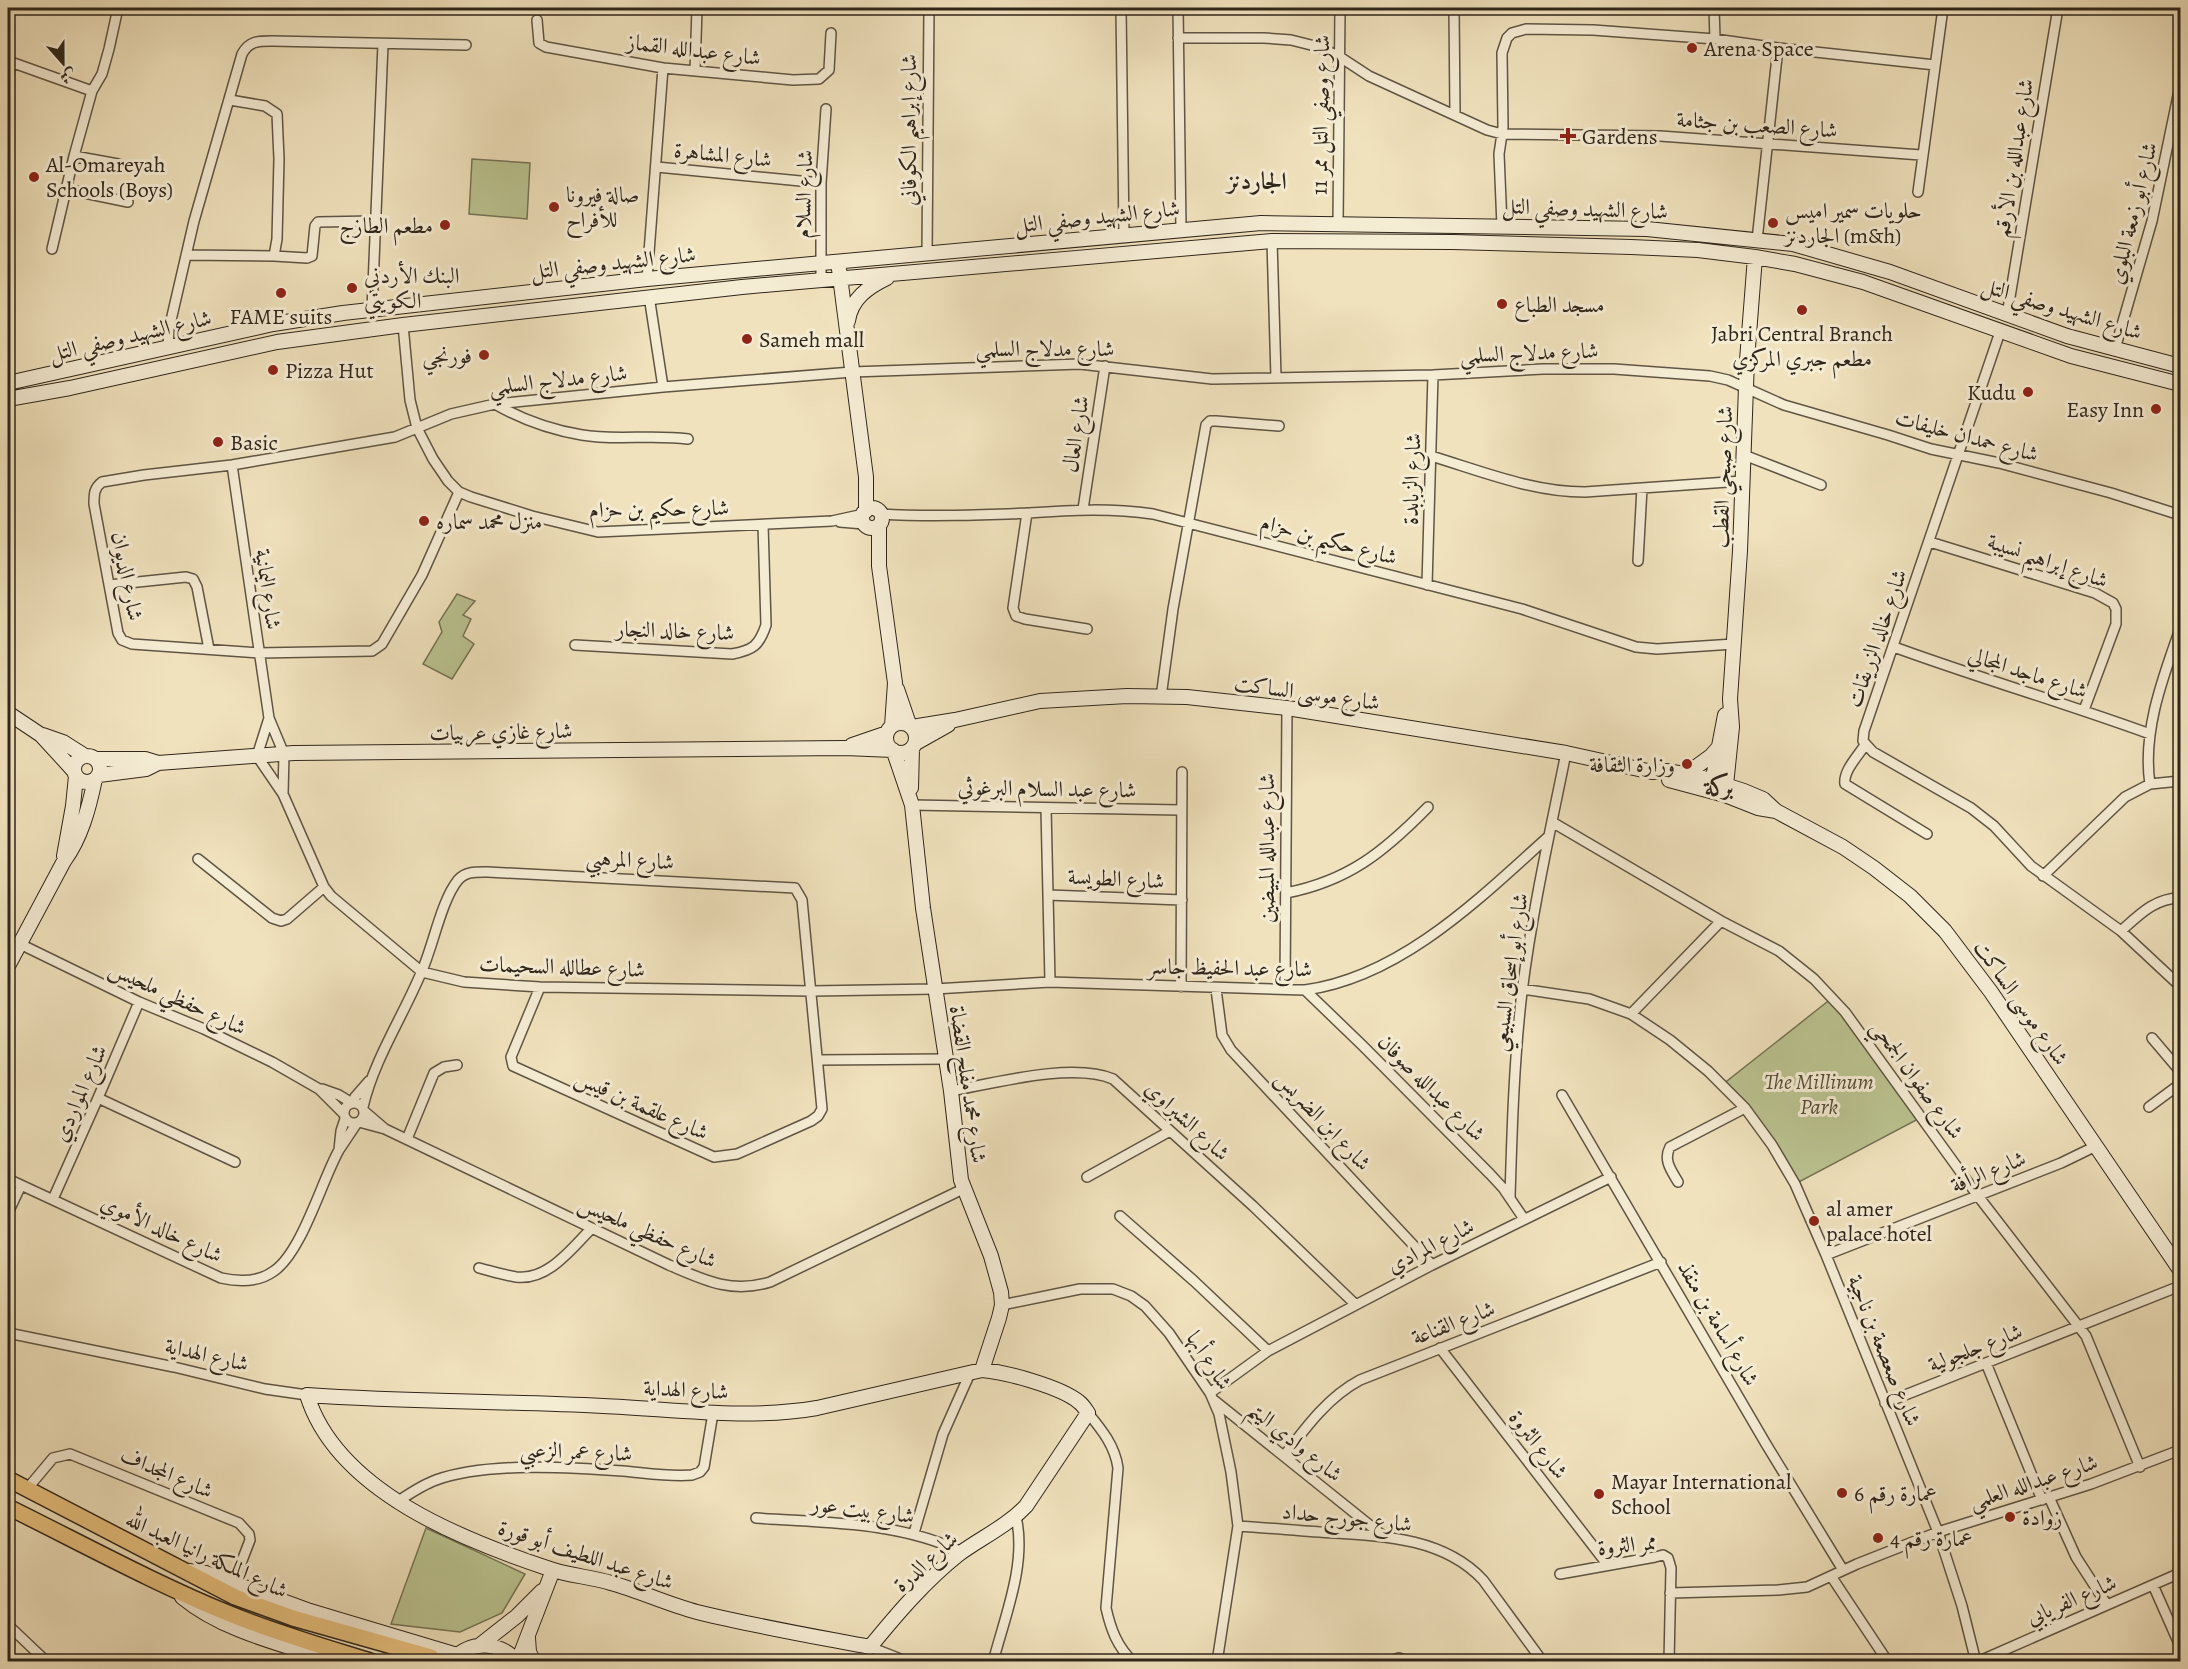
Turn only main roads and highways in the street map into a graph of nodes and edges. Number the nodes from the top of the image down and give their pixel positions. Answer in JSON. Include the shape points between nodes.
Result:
{"nodes":[{"id":1,"x":8,"y":1479,"type":"edge"},
{"id":2,"x":8,"y":1507,"type":"edge"},
{"id":3,"x":431,"y":1657,"type":"dead end"},
{"id":4,"x":373,"y":1662,"type":"edge"}],
"edges":[{"from":1,"to":3,"type":"main road","name":"شارع الملكة رانيا العبد الله","via":[[266,1609]]},
{"from":2,"to":4,"type":"main road","name":"شارع الملكة رانيا العبد الله","via":[[231,1615]]}]}
